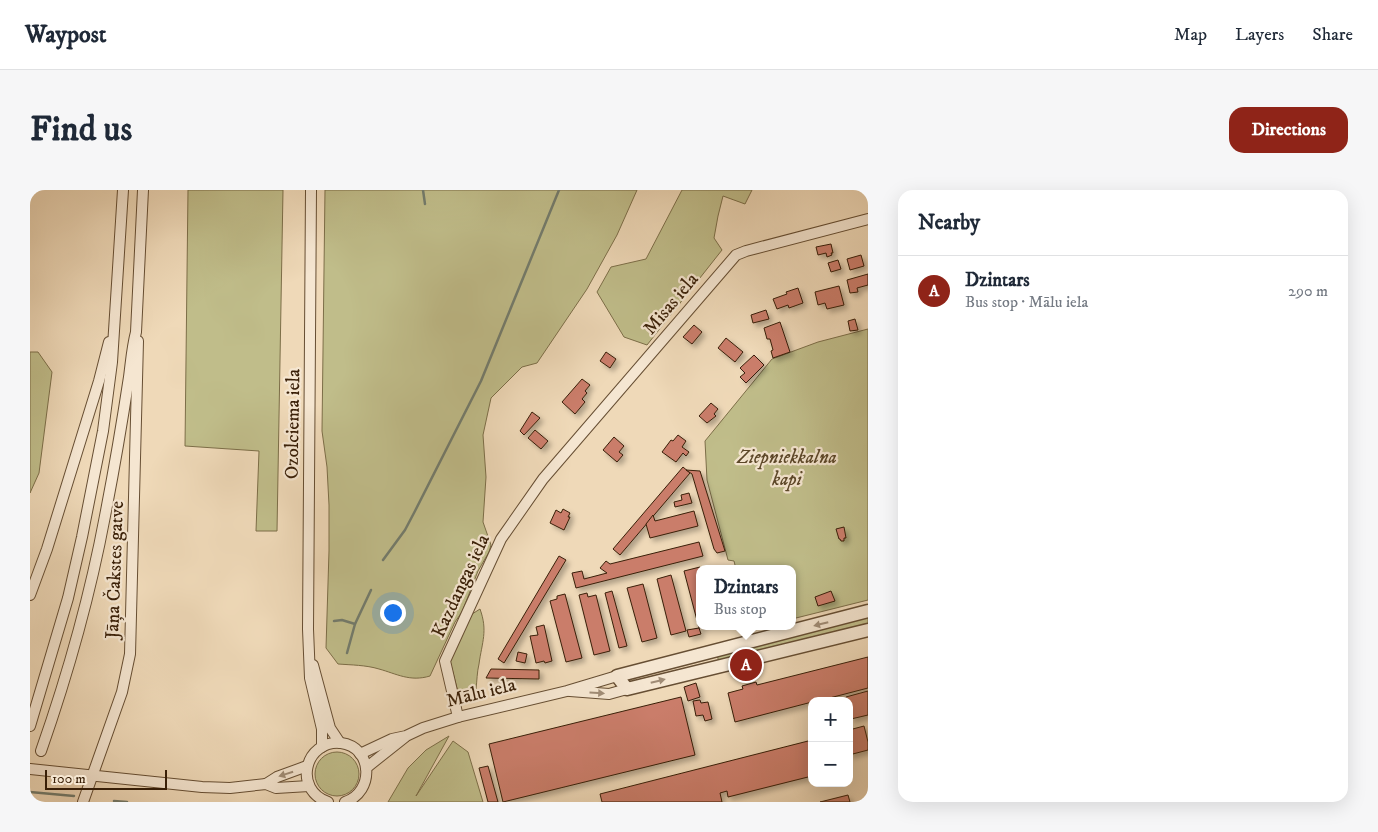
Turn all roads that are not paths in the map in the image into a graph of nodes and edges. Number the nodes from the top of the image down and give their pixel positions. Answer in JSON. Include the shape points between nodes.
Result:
{"nodes":[{"id":1,"x":123,"y":190,"type":"edge"},
{"id":2,"x":143,"y":190,"type":"edge"},
{"id":3,"x":311,"y":190,"type":"edge"},
{"id":4,"x":868,"y":219,"type":"edge"},
{"id":5,"x":113,"y":329,"type":"junction"},
{"id":6,"x":136,"y":332,"type":"junction"},
{"id":7,"x":543,"y":479,"type":"joint"},
{"id":8,"x":30,"y":595,"type":"edge"},
{"id":9,"x":868,"y":612,"type":"edge"},
{"id":10,"x":868,"y":630,"type":"edge"},
{"id":11,"x":702,"y":654,"type":"junction"},
{"id":12,"x":309,"y":657,"type":"junction"},
{"id":13,"x":707,"y":670,"type":"junction"},
{"id":14,"x":617,"y":676,"type":"junction"},
{"id":15,"x":627,"y":690,"type":"junction"},
{"id":16,"x":567,"y":691,"type":"junction"},
{"id":17,"x":458,"y":717,"type":"junction"},
{"id":18,"x":30,"y":726,"type":"edge"},
{"id":19,"x":406,"y":736,"type":"junction"},
{"id":20,"x":340,"y":743,"type":"junction"},
{"id":21,"x":322,"y":747,"type":"junction"},
{"id":22,"x":41,"y":751,"type":"dead end"},
{"id":23,"x":360,"y":754,"type":"junction"},
{"id":24,"x":307,"y":766,"type":"junction"},
{"id":25,"x":366,"y":768,"type":"junction"},
{"id":26,"x":30,"y":769,"type":"edge"},
{"id":27,"x":92,"y":776,"type":"junction"},
{"id":28,"x":266,"y":784,"type":"junction"},
{"id":29,"x":310,"y":786,"type":"junction"},
{"id":30,"x":83,"y":802,"type":"edge"},
{"id":31,"x":327,"y":802,"type":"edge"},
{"id":32,"x":345,"y":802,"type":"edge"}],
"edges":[{"from":1,"to":5,"type":"street","name":"Jāņa Čakstes gatve"},
{"from":2,"to":6,"type":"street","name":"Jāņa Čakstes gatve"},
{"from":3,"to":12,"type":"street","name":"Ozolciema iela"},
{"from":4,"to":7,"type":"street","name":"Misas iela","via":[[736,255]]},
{"from":5,"to":8,"type":"street","name":"Jāņa Čakstes gatve","via":[[94,399]]},
{"from":5,"to":18,"type":"street","name":"Jāņa Čakstes gatve","via":[[104,422],[82,538]]},
{"from":6,"to":22,"type":"street","name":"Jāņa Čakstes gatve","via":[[116,461],[94,569],[71,659]]},
{"from":6,"to":27,"type":"street","name":"Jāņa Čakstes gatve","via":[[139,346],[130,654],[122,692]]},
{"from":7,"to":17,"type":"street","name":"Kazdangas iela","via":[[501,540],[445,661]]},
{"from":9,"to":11,"type":"street","name":"Mālu iela","one_way":true},
{"from":10,"to":13,"type":"street","name":"Mālu iela"},
{"from":11,"to":13,"type":"street"},
{"from":11,"to":14,"type":"street","name":"Mālu iela"},
{"from":12,"to":20,"type":"street","name":"Ozolciema iela","via":[[315,668],[330,728]]},
{"from":12,"to":21,"type":"street","name":"Ozolciema iela","via":[[310,678],[322,729]]},
{"from":15,"to":13,"type":"street","name":"Mālu iela","one_way":true},
{"from":14,"to":15,"type":"street"},
{"from":14,"to":16,"type":"street","name":"Mālu iela"},
{"from":16,"to":15,"type":"street","name":"Mālu iela","one_way":true,"via":[[609,694]]},
{"from":16,"to":17,"type":"street","name":"Mālu iela"},
{"from":17,"to":19,"type":"street","name":"Mālu iela"},
{"from":19,"to":23,"type":"street","name":"Mālu iela"},
{"from":19,"to":25,"type":"street","name":"Mālu iela"},
{"from":20,"to":21,"type":"street"},
{"from":20,"to":23,"type":"street"},
{"from":21,"to":24,"type":"street","via":[[310,758]]},
{"from":23,"to":25,"type":"street"},
{"from":24,"to":28,"type":"street","one_way":true},
{"from":24,"to":29,"type":"street"},
{"from":25,"to":32,"type":"street","via":[[364,786]]},
{"from":26,"to":27,"type":"street"},
{"from":27,"to":28,"type":"street","via":[[230,788]]},
{"from":27,"to":30,"type":"street","name":"Jāņa Čakstes gatve"},
{"from":28,"to":29,"type":"street","via":[[276,788]]},
{"from":29,"to":31,"type":"street","via":[[319,798]]}]}
